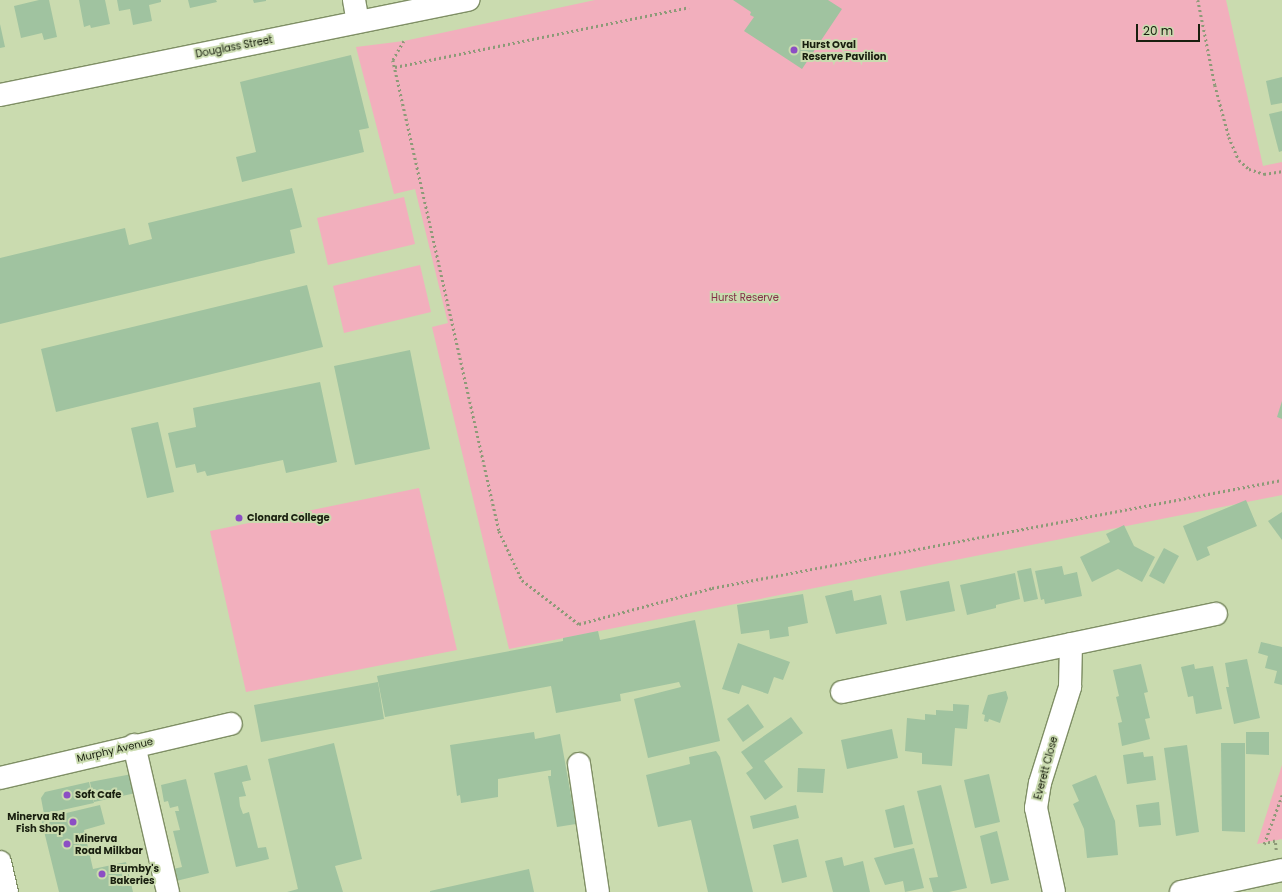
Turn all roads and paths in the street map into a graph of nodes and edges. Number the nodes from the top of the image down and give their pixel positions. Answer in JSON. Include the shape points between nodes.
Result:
{"nodes":[{"id":1,"x":354,"y":0,"type":"edge"},
{"id":2,"x":468,"y":0,"type":"edge"},
{"id":3,"x":1198,"y":0,"type":"edge"},
{"id":4,"x":689,"y":7,"type":"dead end"},
{"id":5,"x":358,"y":22,"type":"junction"},
{"id":6,"x":404,"y":41,"type":"dead end"},
{"id":7,"x":395,"y":67,"type":"junction"},
{"id":8,"x":0,"y":95,"type":"edge"},
{"id":9,"x":1282,"y":171,"type":"edge"},
{"id":10,"x":1282,"y":480,"type":"edge"},
{"id":11,"x":1216,"y":614,"type":"dead end"},
{"id":12,"x":1071,"y":644,"type":"junction"},
{"id":13,"x":842,"y":692,"type":"dead end"},
{"id":14,"x":231,"y":724,"type":"dead end"},
{"id":15,"x":134,"y":745,"type":"junction"},
{"id":16,"x":579,"y":764,"type":"dead end"},
{"id":17,"x":0,"y":778,"type":"edge"},
{"id":18,"x":1282,"y":795,"type":"edge"},
{"id":19,"x":0,"y":862,"type":"edge"},
{"id":20,"x":1281,"y":870,"type":"edge"},
{"id":21,"x":7,"y":892,"type":"edge"},
{"id":22,"x":168,"y":892,"type":"edge"},
{"id":23,"x":598,"y":892,"type":"edge"},
{"id":24,"x":1054,"y":892,"type":"edge"},
{"id":25,"x":1181,"y":892,"type":"edge"}],
"edges":[{"from":1,"to":5,"type":"street"},
{"from":2,"to":5,"type":"street","name":"Douglass Street"},
{"from":3,"to":9,"type":"path","via":[[1215,85],[1229,137],[1239,160],[1249,169],[1264,174]]},
{"from":4,"to":7,"type":"path"},
{"from":5,"to":8,"type":"street","name":"Douglass Street"},
{"from":6,"to":7,"type":"path","via":[[393,60]]},
{"from":7,"to":10,"type":"path","via":[[499,531],[522,580],[579,624],[712,588]]},
{"from":11,"to":12,"type":"street"},
{"from":12,"to":13,"type":"street"},
{"from":12,"to":24,"type":"street","name":"Everett Close","via":[[1070,687],[1040,783],[1036,808]]},
{"from":14,"to":15,"type":"street","name":"Murphy Avenue"},
{"from":15,"to":17,"type":"street","name":"Murphy Avenue"},
{"from":15,"to":22,"type":"street"},
{"from":16,"to":23,"type":"street"},
{"from":18,"to":20,"type":"path","via":[[1264,844],[1275,842]]},
{"from":19,"to":21,"type":"street"},
{"from":20,"to":25,"type":"street"}]}
